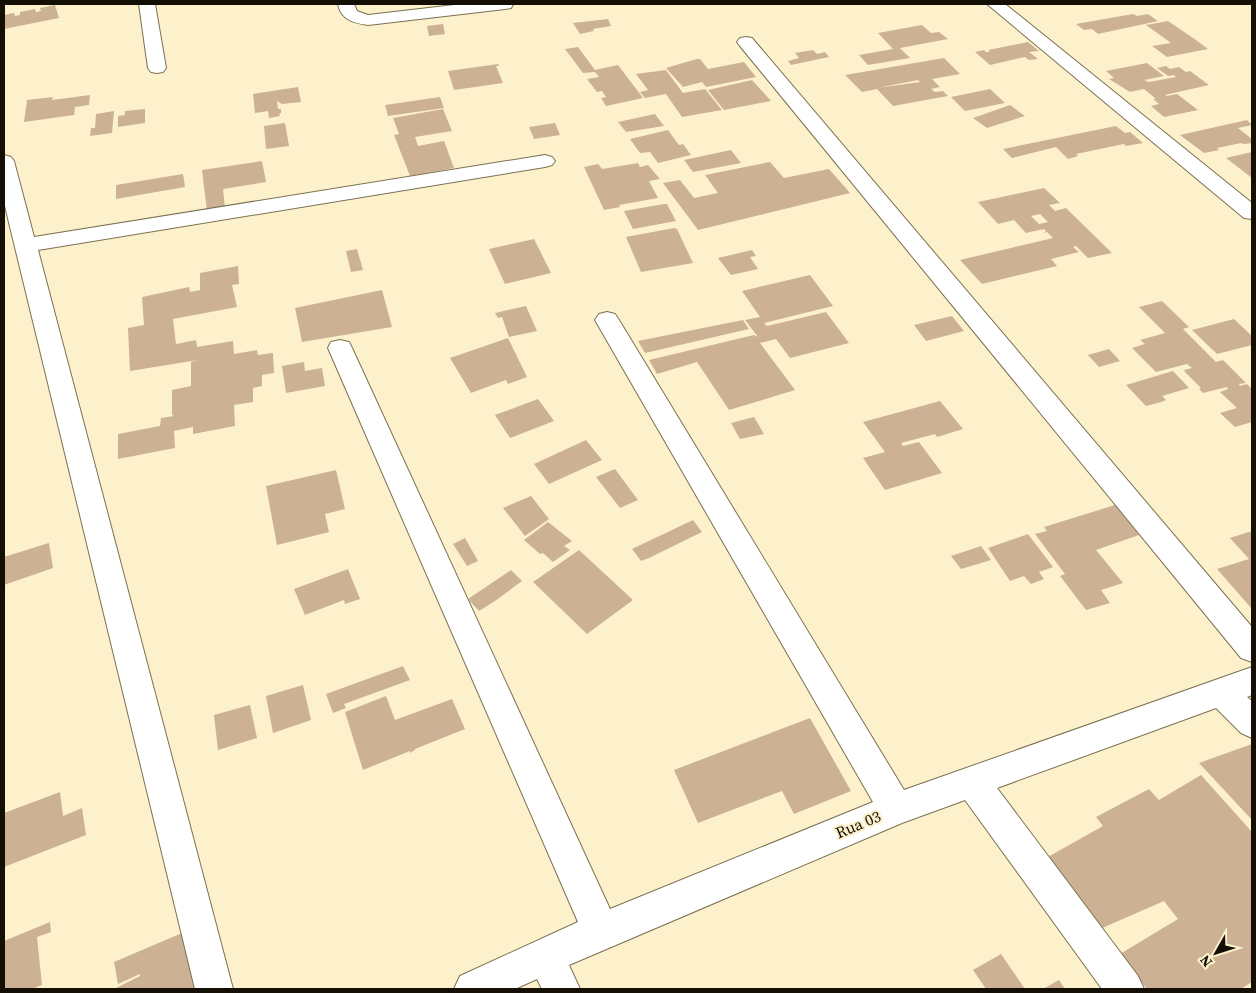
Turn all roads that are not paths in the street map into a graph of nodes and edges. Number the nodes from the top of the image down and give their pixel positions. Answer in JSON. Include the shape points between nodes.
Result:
{"nodes":[{"id":1,"x":147,"y":4,"type":"edge"},
{"id":2,"x":346,"y":4,"type":"edge"},
{"id":3,"x":506,"y":4,"type":"edge"},
{"id":4,"x":995,"y":4,"type":"edge"},
{"id":5,"x":746,"y":42,"type":"dead end"},
{"id":6,"x":157,"y":68,"type":"dead end"},
{"id":7,"x":4,"y":161,"type":"edge"},
{"id":8,"x":545,"y":161,"type":"dead end"},
{"id":9,"x":1252,"y":213,"type":"edge"},
{"id":10,"x":25,"y":245,"type":"junction"},
{"id":11,"x":606,"y":320,"type":"dead end"},
{"id":12,"x":340,"y":348,"type":"dead end"},
{"id":13,"x":1252,"y":649,"type":"edge"},
{"id":14,"x":1237,"y":686,"type":"edge"},
{"id":15,"x":1252,"y":723,"type":"edge"},
{"id":16,"x":971,"y":781,"type":"junction"},
{"id":17,"x":896,"y":809,"type":"junction"},
{"id":18,"x":601,"y":931,"type":"junction"},
{"id":19,"x":546,"y":956,"type":"junction"},
{"id":20,"x":214,"y":989,"type":"edge"},
{"id":21,"x":473,"y":989,"type":"edge"},
{"id":22,"x":562,"y":989,"type":"edge"},
{"id":23,"x":1125,"y":989,"type":"edge"}],
"edges":[{"from":1,"to":6,"type":"street"},
{"from":2,"to":3,"type":"street","via":[[347,11],[354,18],[368,20]]},
{"from":4,"to":9,"type":"street"},
{"from":5,"to":13,"type":"street"},
{"from":7,"to":10,"type":"street"},
{"from":8,"to":10,"type":"street"},
{"from":10,"to":20,"type":"street"},
{"from":11,"to":17,"type":"street"},
{"from":12,"to":18,"type":"street"},
{"from":14,"to":15,"type":"street"},
{"from":14,"to":16,"type":"street","name":"Rua 03"},
{"from":16,"to":17,"type":"street","name":"Rua 03"},
{"from":16,"to":23,"type":"street"},
{"from":17,"to":18,"type":"street","name":"Rua 03"},
{"from":18,"to":19,"type":"street","name":"Rua 03"},
{"from":19,"to":21,"type":"street","name":"Rua 03"},
{"from":19,"to":22,"type":"street"}]}
